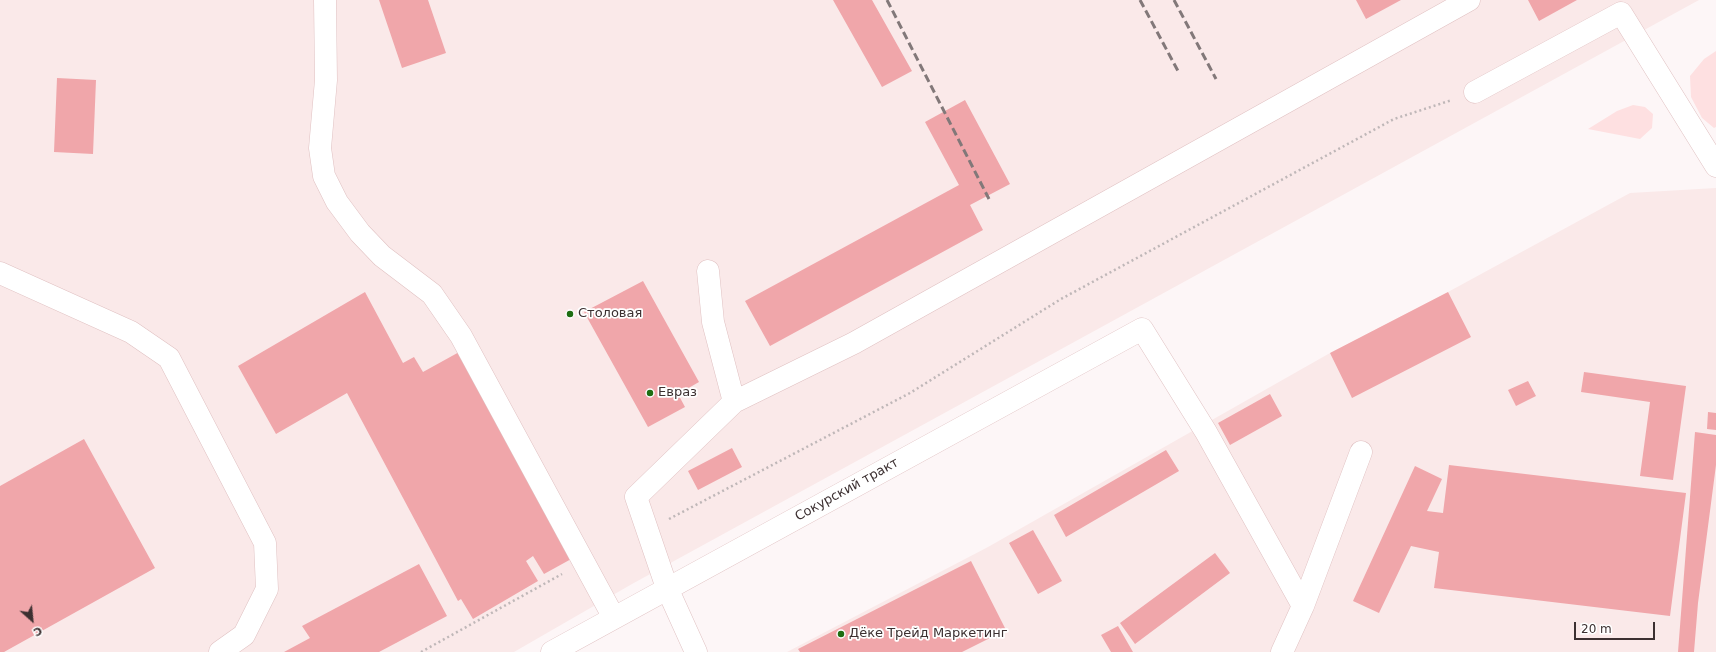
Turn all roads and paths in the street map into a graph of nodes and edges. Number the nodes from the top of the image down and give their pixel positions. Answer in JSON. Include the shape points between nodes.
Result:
{"nodes":[{"id":1,"x":325,"y":0,"type":"edge"},
{"id":2,"x":1469,"y":0,"type":"edge"},
{"id":3,"x":1475,"y":92,"type":"joint"},
{"id":4,"x":1716,"y":166,"type":"edge"},
{"id":5,"x":708,"y":271,"type":"dead end"},
{"id":6,"x":0,"y":274,"type":"edge"},
{"id":7,"x":734,"y":402,"type":"junction"},
{"id":8,"x":1361,"y":452,"type":"dead end"},
{"id":9,"x":647,"y":531,"type":"junction"},
{"id":10,"x":584,"y":562,"type":"junction"},
{"id":11,"x":666,"y":588,"type":"junction"},
{"id":12,"x":1303,"y":606,"type":"junction"},
{"id":13,"x":614,"y":618,"type":"junction"},
{"id":14,"x":220,"y":652,"type":"edge"},
{"id":15,"x":421,"y":652,"type":"edge"},
{"id":16,"x":552,"y":652,"type":"edge"},
{"id":17,"x":696,"y":652,"type":"edge"},
{"id":18,"x":1282,"y":652,"type":"edge"}],
"edges":[{"from":1,"to":10,"type":"street","via":[[326,80],[320,148],[324,176],[337,202],[360,233],[382,256],[432,294],[461,336]]},
{"from":2,"to":7,"type":"street","via":[[854,343]]},
{"from":3,"to":4,"type":"street","via":[[1621,13]]},
{"from":3,"to":9,"type":"path","via":[[1394,120],[1061,298],[910,393]]},
{"from":5,"to":7,"type":"street","via":[[713,322]]},
{"from":6,"to":14,"type":"street","via":[[131,332],[169,358],[265,544],[267,588],[244,635]]},
{"from":7,"to":9,"type":"street","via":[[636,498]]},
{"from":8,"to":12,"type":"street"},
{"from":9,"to":11,"type":"street"},
{"from":10,"to":13,"type":"street"},
{"from":10,"to":15,"type":"path"},
{"from":11,"to":12,"type":"street","name":"Сокурский тракт","via":[[1142,330],[1206,432]]},
{"from":11,"to":13,"type":"street","name":"Сокурский тракт"},
{"from":11,"to":17,"type":"street"},
{"from":12,"to":18,"type":"street"},
{"from":13,"to":16,"type":"street","name":"Сокурский тракт"}]}
